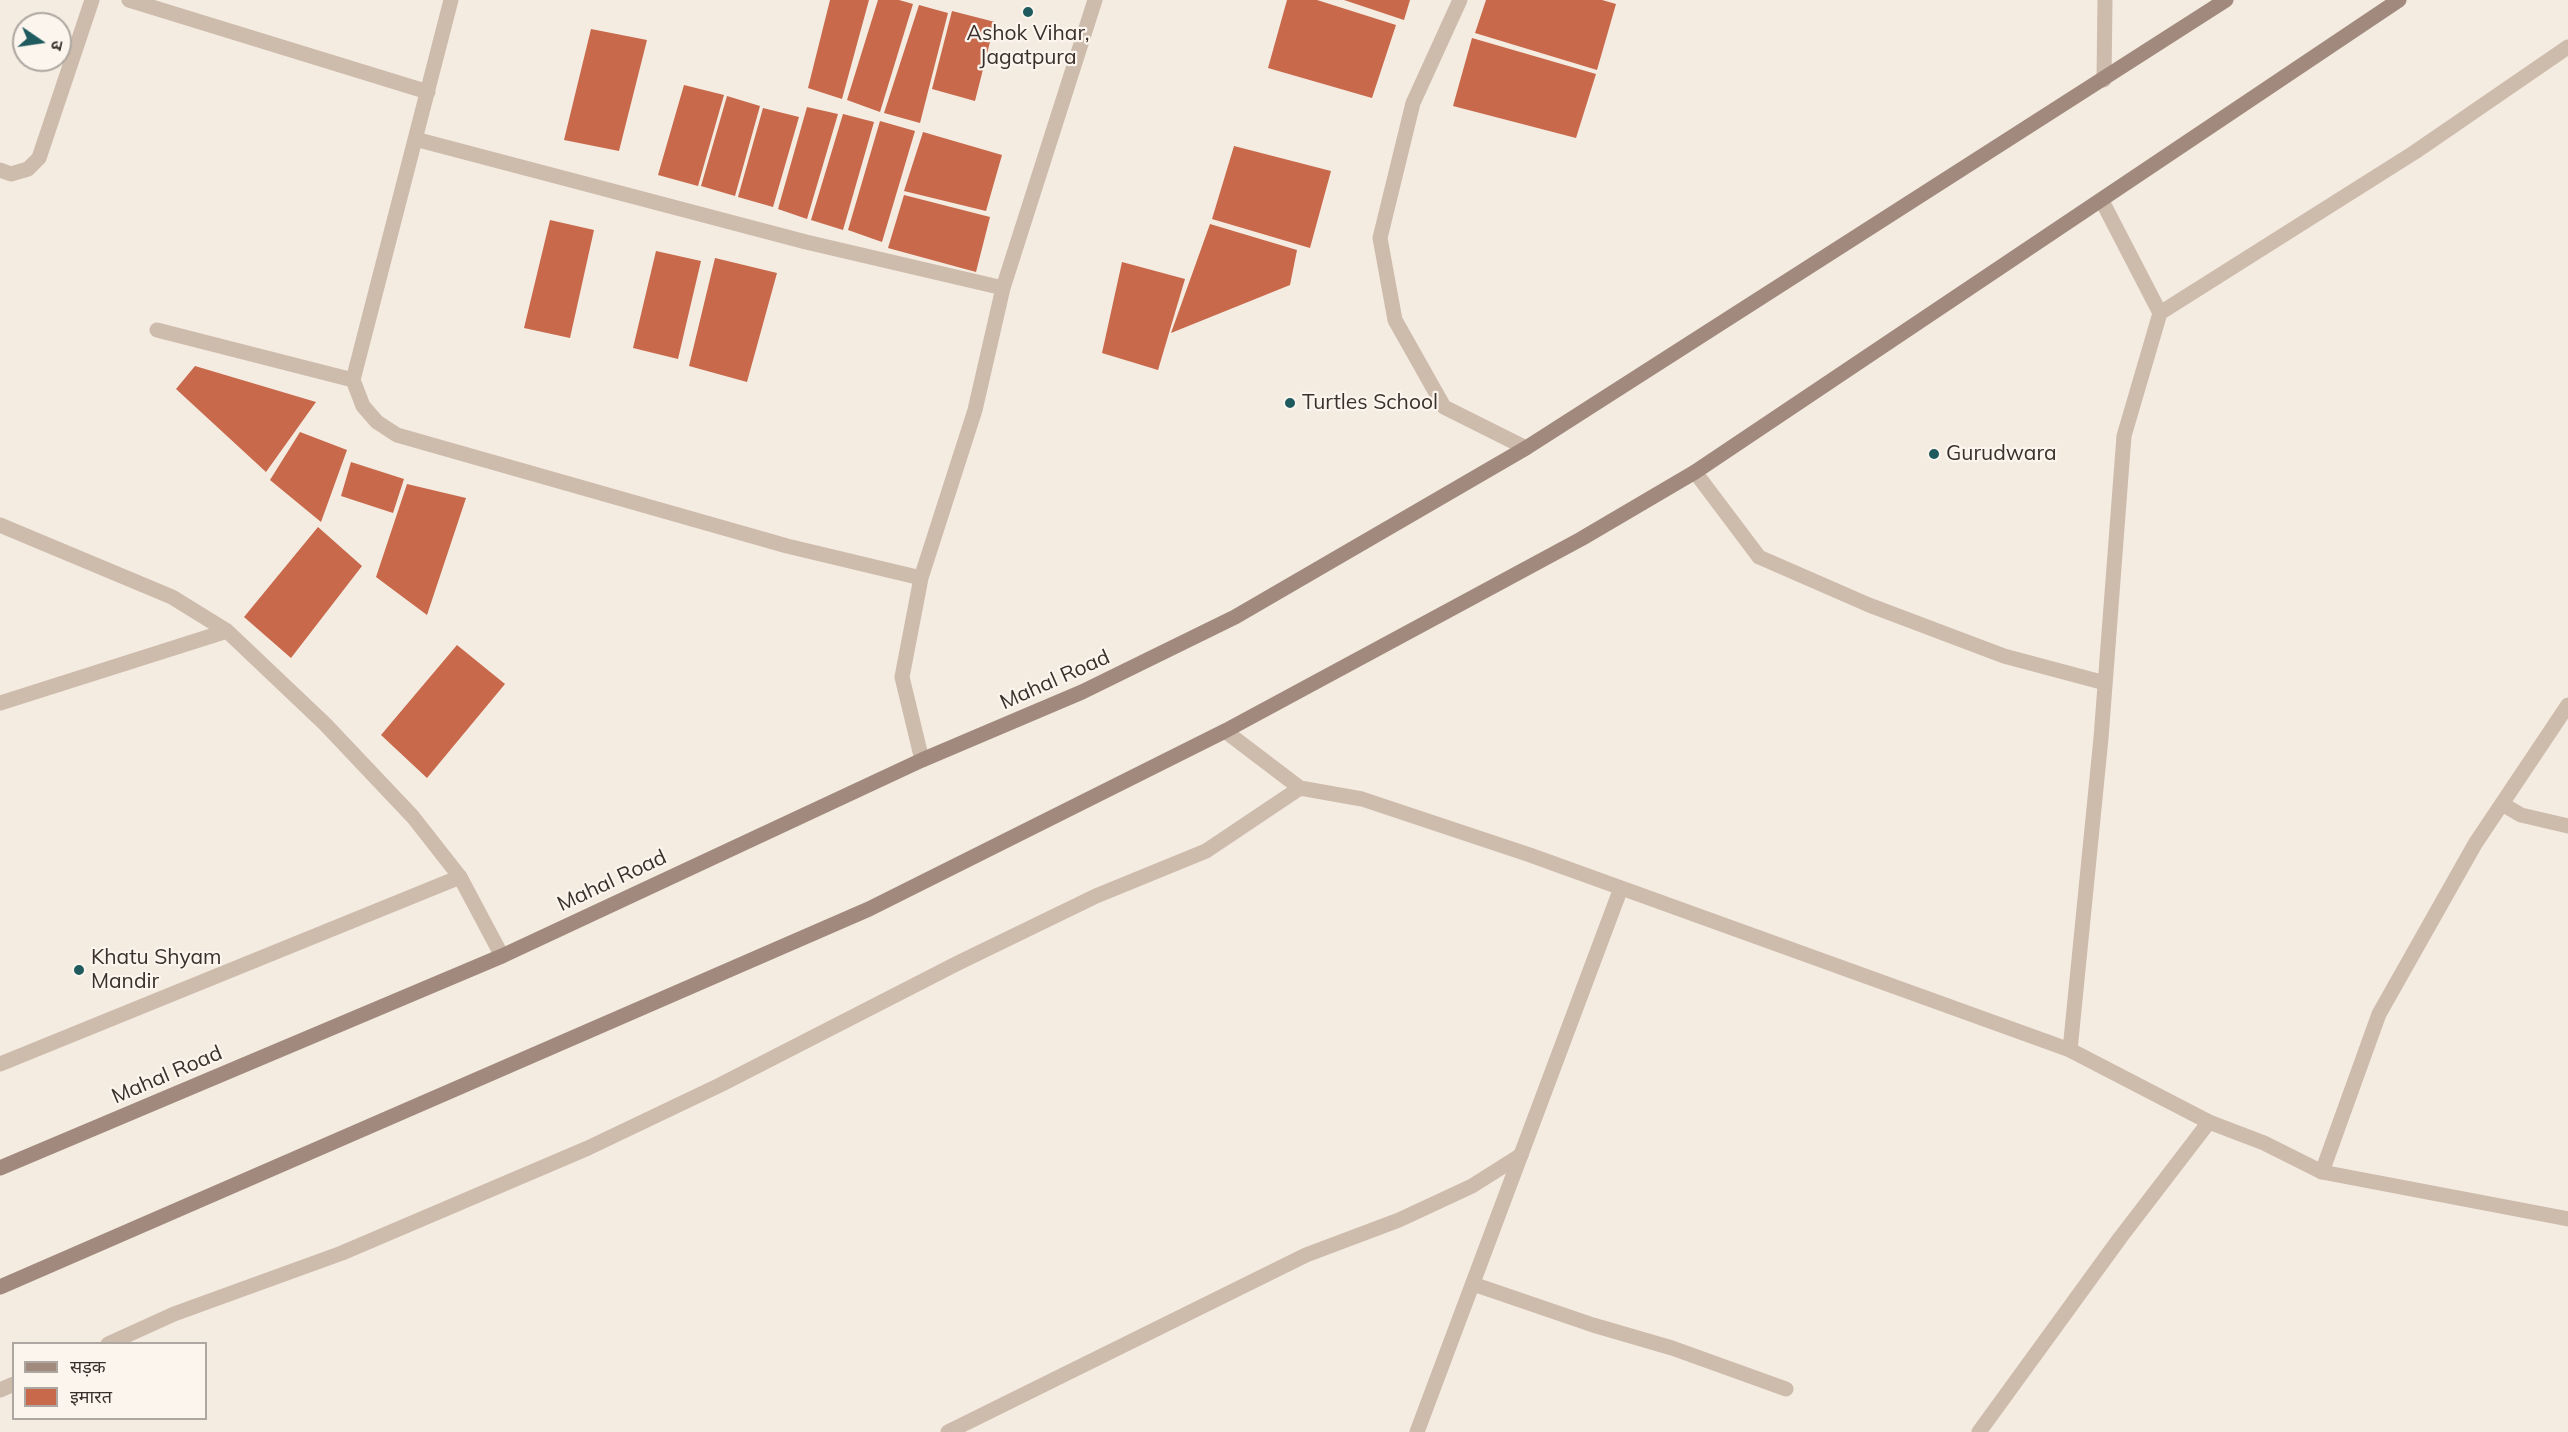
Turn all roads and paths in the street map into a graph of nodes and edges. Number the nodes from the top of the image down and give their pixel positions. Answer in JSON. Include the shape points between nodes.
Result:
{"nodes":[{"id":1,"x":92,"y":0,"type":"edge"},
{"id":2,"x":129,"y":0,"type":"edge"},
{"id":3,"x":452,"y":0,"type":"edge"},
{"id":4,"x":1460,"y":0,"type":"edge"},
{"id":5,"x":2105,"y":0,"type":"edge"},
{"id":6,"x":2226,"y":0,"type":"edge"},
{"id":7,"x":2399,"y":0,"type":"edge"},
{"id":8,"x":1090,"y":1,"type":"edge"},
{"id":9,"x":2568,"y":47,"type":"edge"},
{"id":10,"x":2104,"y":80,"type":"junction"},
{"id":11,"x":428,"y":92,"type":"junction"},
{"id":12,"x":415,"y":139,"type":"junction"},
{"id":13,"x":0,"y":170,"type":"edge"},
{"id":14,"x":2102,"y":201,"type":"junction"},
{"id":15,"x":1003,"y":288,"type":"junction"},
{"id":16,"x":2160,"y":313,"type":"junction"},
{"id":17,"x":157,"y":330,"type":"dead end"},
{"id":18,"x":353,"y":380,"type":"junction"},
{"id":19,"x":1526,"y":448,"type":"junction"},
{"id":20,"x":1695,"y":472,"type":"junction"},
{"id":21,"x":0,"y":525,"type":"edge"},
{"id":22,"x":921,"y":578,"type":"junction"},
{"id":23,"x":227,"y":631,"type":"junction"},
{"id":24,"x":2105,"y":683,"type":"junction"},
{"id":25,"x":0,"y":703,"type":"edge"},
{"id":26,"x":2568,"y":705,"type":"edge"},
{"id":27,"x":1225,"y":730,"type":"junction"},
{"id":28,"x":922,"y":760,"type":"junction"},
{"id":29,"x":1300,"y":788,"type":"junction"},
{"id":30,"x":2502,"y":804,"type":"junction"},
{"id":31,"x":2568,"y":826,"type":"edge"},
{"id":32,"x":460,"y":877,"type":"junction"},
{"id":33,"x":1621,"y":888,"type":"junction"},
{"id":34,"x":502,"y":956,"type":"junction"},
{"id":35,"x":2070,"y":1050,"type":"junction"},
{"id":36,"x":0,"y":1064,"type":"edge"},
{"id":37,"x":2209,"y":1122,"type":"junction"},
{"id":38,"x":1521,"y":1155,"type":"junction"},
{"id":39,"x":0,"y":1168,"type":"edge"},
{"id":40,"x":2322,"y":1172,"type":"junction"},
{"id":41,"x":2568,"y":1219,"type":"edge"},
{"id":42,"x":1473,"y":1284,"type":"junction"},
{"id":43,"x":0,"y":1287,"type":"edge"},
{"id":44,"x":112,"y":1342,"type":"edge"},
{"id":45,"x":1786,"y":1389,"type":"dead end"},
{"id":46,"x":948,"y":1432,"type":"edge"},
{"id":47,"x":1417,"y":1432,"type":"edge"},
{"id":48,"x":1979,"y":1432,"type":"edge"}],
"edges":[{"from":1,"to":13,"type":"street","via":[[39,158],[28,169],[11,174]]},
{"from":2,"to":11,"type":"street"},
{"from":3,"to":11,"type":"street"},
{"from":4,"to":19,"type":"street","via":[[1413,103],[1380,238],[1395,320],[1444,407]]},
{"from":5,"to":10,"type":"street"},
{"from":6,"to":10,"type":"main road","name":"Mahal Road"},
{"from":7,"to":14,"type":"main road"},
{"from":8,"to":15,"type":"street"},
{"from":9,"to":16,"type":"street","via":[[2415,152]]},
{"from":10,"to":19,"type":"main road","name":"Mahal Road"},
{"from":11,"to":12,"type":"street"},
{"from":12,"to":15,"type":"street","via":[[806,242]]},
{"from":12,"to":18,"type":"street"},
{"from":14,"to":16,"type":"street"},
{"from":14,"to":20,"type":"main road"},
{"from":15,"to":22,"type":"street","via":[[975,410]]},
{"from":16,"to":24,"type":"street","via":[[2124,436]]},
{"from":17,"to":18,"type":"street"},
{"from":18,"to":22,"type":"street","via":[[363,406],[377,422],[397,435],[787,546]]},
{"from":19,"to":28,"type":"main road","name":"Mahal Road","via":[[1235,617],[1082,692]]},
{"from":20,"to":24,"type":"street","via":[[1759,557],[1869,605],[2004,656]]},
{"from":20,"to":27,"type":"main road","via":[[1581,539]]},
{"from":21,"to":23,"type":"street","via":[[172,597]]},
{"from":22,"to":28,"type":"street","via":[[902,677]]},
{"from":23,"to":25,"type":"street"},
{"from":23,"to":32,"type":"street","via":[[325,724],[413,817]]},
{"from":24,"to":35,"type":"street"},
{"from":26,"to":30,"type":"street"},
{"from":27,"to":29,"type":"street"},
{"from":27,"to":43,"type":"main road","via":[[869,909]]},
{"from":28,"to":34,"type":"main road","name":"Mahal Road"},
{"from":29,"to":33,"type":"street","via":[[1362,799]]},
{"from":29,"to":44,"type":"street","via":[[1206,851],[1096,896],[588,1148],[342,1253],[174,1314]]},
{"from":30,"to":31,"type":"street","via":[[2521,815]]},
{"from":30,"to":40,"type":"street","via":[[2475,844],[2379,1014]]},
{"from":32,"to":34,"type":"street"},
{"from":32,"to":36,"type":"street"},
{"from":33,"to":35,"type":"street"},
{"from":33,"to":38,"type":"street"},
{"from":34,"to":39,"type":"main road","name":"Mahal Road"},
{"from":35,"to":37,"type":"street"},
{"from":37,"to":40,"type":"street","via":[[2264,1143]]},
{"from":37,"to":48,"type":"street"},
{"from":38,"to":42,"type":"street"},
{"from":38,"to":46,"type":"street","via":[[1472,1186],[1399,1220],[1306,1255]]},
{"from":40,"to":41,"type":"street"},
{"from":42,"to":45,"type":"street"},
{"from":42,"to":47,"type":"street"}]}
